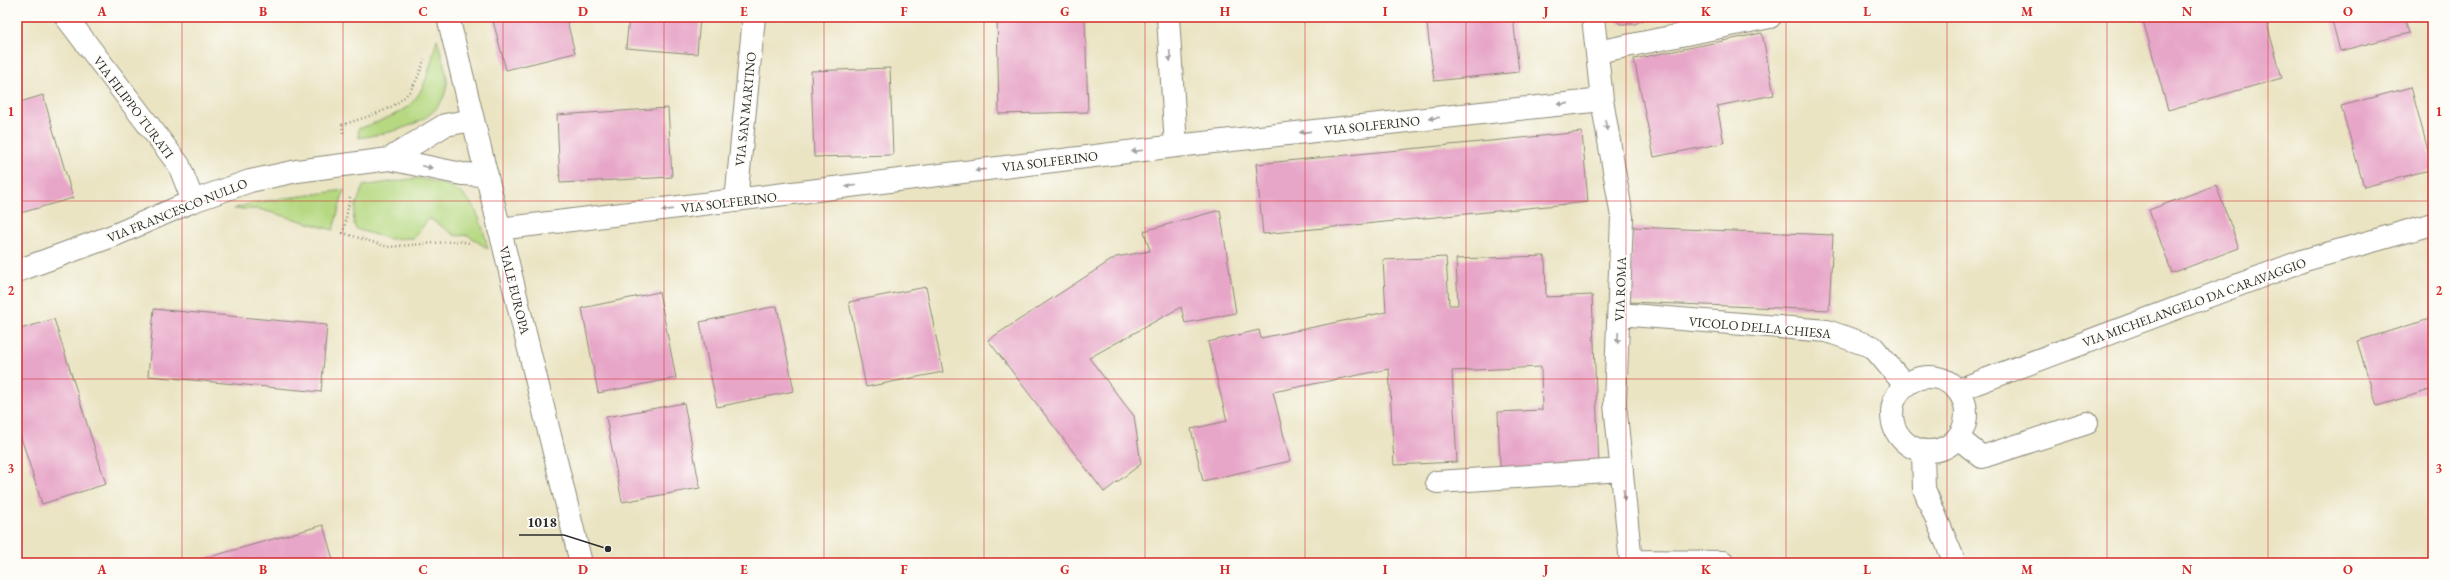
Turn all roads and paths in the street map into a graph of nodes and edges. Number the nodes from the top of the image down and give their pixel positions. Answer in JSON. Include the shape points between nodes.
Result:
{"nodes":[{"id":1,"x":66,"y":17,"type":"edge"},
{"id":2,"x":448,"y":17,"type":"edge"},
{"id":3,"x":754,"y":17,"type":"edge"},
{"id":4,"x":1168,"y":17,"type":"edge"},
{"id":5,"x":1593,"y":17,"type":"edge"},
{"id":6,"x":1770,"y":17,"type":"edge"},
{"id":7,"x":1597,"y":52,"type":"junction"},
{"id":8,"x":1602,"y":100,"type":"junction"},
{"id":9,"x":473,"y":120,"type":"junction"},
{"id":10,"x":1176,"y":146,"type":"junction"},
{"id":11,"x":389,"y":159,"type":"junction"},
{"id":12,"x":487,"y":175,"type":"junction"},
{"id":13,"x":193,"y":201,"type":"junction"},
{"id":14,"x":736,"y":201,"type":"junction"},
{"id":15,"x":2433,"y":224,"type":"edge"},
{"id":16,"x":499,"y":229,"type":"junction"},
{"id":17,"x":17,"y":271,"type":"edge"},
{"id":18,"x":1619,"y":314,"type":"junction"},
{"id":19,"x":1905,"y":385,"type":"junction"},
{"id":20,"x":1958,"y":390,"type":"junction"},
{"id":21,"x":2087,"y":423,"type":"dead end"},
{"id":22,"x":1958,"y":438,"type":"junction"},
{"id":23,"x":1924,"y":451,"type":"junction"},
{"id":24,"x":1622,"y":470,"type":"junction"},
{"id":25,"x":1437,"y":482,"type":"dead end"},
{"id":26,"x":1631,"y":562,"type":"edge"},
{"id":27,"x":1724,"y":562,"type":"edge"},
{"id":28,"x":581,"y":563,"type":"edge"},
{"id":29,"x":1955,"y":563,"type":"edge"}],
"edges":[{"from":1,"to":13,"type":"street","name":"VIA FILIPPO TURATI","via":[[178,165]]},
{"from":2,"to":9,"type":"street","name":"VIALE EUROPA"},
{"from":3,"to":14,"type":"street","name":"VIA SAN MARTINO"},
{"from":4,"to":10,"type":"street","one_way":true},
{"from":5,"to":7,"type":"street","name":"VIA ROMA"},
{"from":6,"to":7,"type":"street"},
{"from":7,"to":8,"type":"street","name":"VIA ROMA"},
{"from":8,"to":10,"type":"street","name":"VIA SOLFERINO","one_way":true},
{"from":8,"to":18,"type":"street","name":"VIA ROMA","one_way":true,"via":[[1622,218]]},
{"from":9,"to":11,"type":"street","name":"VIA FRANCESCO NULLO","via":[[445,125]]},
{"from":9,"to":12,"type":"street","name":"VIALE EUROPA"},
{"from":10,"to":14,"type":"street","name":"VIA SOLFERINO","one_way":true},
{"from":11,"to":12,"type":"street","name":"VIA FRANCESCO NULLO","one_way":true,"via":[[462,174]]},
{"from":11,"to":13,"type":"street","name":"VIA FRANCESCO NULLO","via":[[297,170],[256,179]]},
{"from":12,"to":16,"type":"street","name":"VIALE EUROPA"},
{"from":13,"to":17,"type":"street","name":"VIA FRANCESCO NULLO","via":[[115,235]]},
{"from":14,"to":16,"type":"street","name":"VIA SOLFERINO","one_way":true},
{"from":15,"to":20,"type":"street","name":"VIA MICHELANGELO DA CARAVAGGIO","via":[[2306,260]]},
{"from":16,"to":28,"type":"street","name":"VIALE EUROPA"},
{"from":18,"to":19,"type":"street","name":"VICOLO DELLA CHIESA","via":[[1827,331],[1873,346]]},
{"from":18,"to":24,"type":"street","name":"VIA ROMA","one_way":true,"via":[[1615,404]]},
{"from":19,"to":20,"type":"street","via":[[1927,376],[1950,383]]},
{"from":19,"to":23,"type":"street","via":[[1892,405],[1891,417],[1902,440]]},
{"from":20,"to":22,"type":"street","via":[[1966,414]]},
{"from":21,"to":22,"type":"street","via":[[1982,457]]},
{"from":22,"to":23,"type":"street","via":[[1948,446]]},
{"from":23,"to":29,"type":"street","via":[[1924,489]]},
{"from":24,"to":25,"type":"street"},
{"from":24,"to":26,"type":"street","name":"VIA ROMA","one_way":true},
{"from":26,"to":27,"type":"street"}]}
